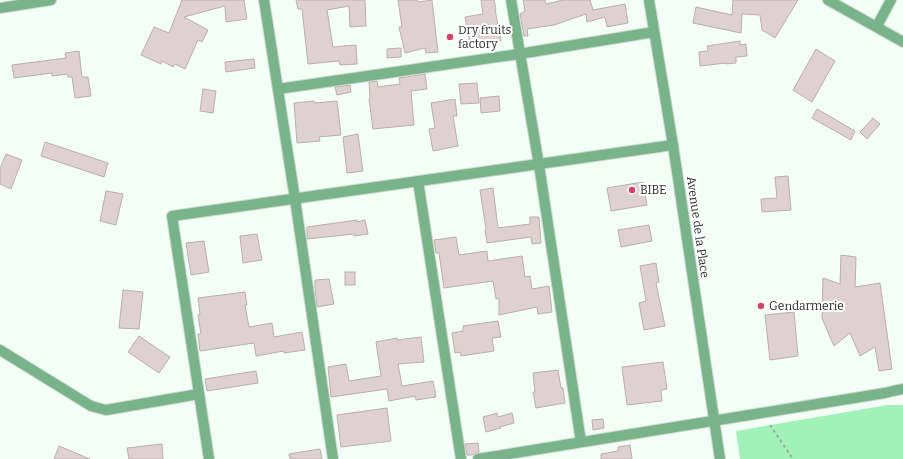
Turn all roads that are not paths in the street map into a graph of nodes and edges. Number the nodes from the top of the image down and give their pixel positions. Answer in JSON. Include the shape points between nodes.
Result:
{"nodes":[{"id":1,"x":51,"y":0,"type":"edge"},
{"id":2,"x":264,"y":0,"type":"edge"},
{"id":3,"x":511,"y":0,"type":"edge"},
{"id":4,"x":649,"y":0,"type":"edge"},
{"id":5,"x":828,"y":0,"type":"edge"},
{"id":6,"x":891,"y":0,"type":"edge"},
{"id":7,"x":17,"y":3,"type":"edge"},
{"id":8,"x":0,"y":8,"type":"edge"},
{"id":9,"x":877,"y":26,"type":"junction"},
{"id":10,"x":654,"y":32,"type":"junction"},
{"id":11,"x":903,"y":42,"type":"edge"},
{"id":12,"x":519,"y":54,"type":"junction"},
{"id":13,"x":278,"y":89,"type":"junction"},
{"id":14,"x":673,"y":145,"type":"junction"},
{"id":15,"x":539,"y":165,"type":"junction"},
{"id":16,"x":418,"y":181,"type":"junction"},
{"id":17,"x":296,"y":199,"type":"junction"},
{"id":18,"x":0,"y":350,"type":"edge"},
{"id":19,"x":903,"y":389,"type":"edge"},
{"id":20,"x":199,"y":394,"type":"junction"},
{"id":21,"x":714,"y":420,"type":"junction"},
{"id":22,"x":580,"y":442,"type":"junction"},
{"id":23,"x":209,"y":459,"type":"edge"},
{"id":24,"x":333,"y":459,"type":"edge"},
{"id":25,"x":461,"y":459,"type":"edge"},
{"id":26,"x":478,"y":459,"type":"edge"},
{"id":27,"x":720,"y":459,"type":"edge"}],
"edges":[{"from":1,"to":7,"type":"street"},
{"from":2,"to":13,"type":"street"},
{"from":3,"to":12,"type":"street"},
{"from":4,"to":10,"type":"street","name":"Avenue de la Place"},
{"from":5,"to":9,"type":"street"},
{"from":6,"to":9,"type":"street"},
{"from":7,"to":8,"type":"street"},
{"from":9,"to":11,"type":"street"},
{"from":10,"to":12,"type":"street"},
{"from":10,"to":14,"type":"street","name":"Avenue de la Place"},
{"from":12,"to":13,"type":"street"},
{"from":12,"to":15,"type":"street"},
{"from":13,"to":17,"type":"street"},
{"from":14,"to":15,"type":"street"},
{"from":14,"to":21,"type":"street","name":"Avenue de la Place"},
{"from":15,"to":16,"type":"street"},
{"from":15,"to":22,"type":"street"},
{"from":16,"to":17,"type":"street"},
{"from":16,"to":25,"type":"street"},
{"from":17,"to":20,"type":"street","via":[[172,216]]},
{"from":17,"to":24,"type":"street"},
{"from":18,"to":20,"type":"street","via":[[91,406],[106,410]]},
{"from":19,"to":21,"type":"street"},
{"from":20,"to":23,"type":"street"},
{"from":21,"to":22,"type":"street"},
{"from":21,"to":27,"type":"street","name":"Avenue de la Place"},
{"from":22,"to":26,"type":"street"}]}
